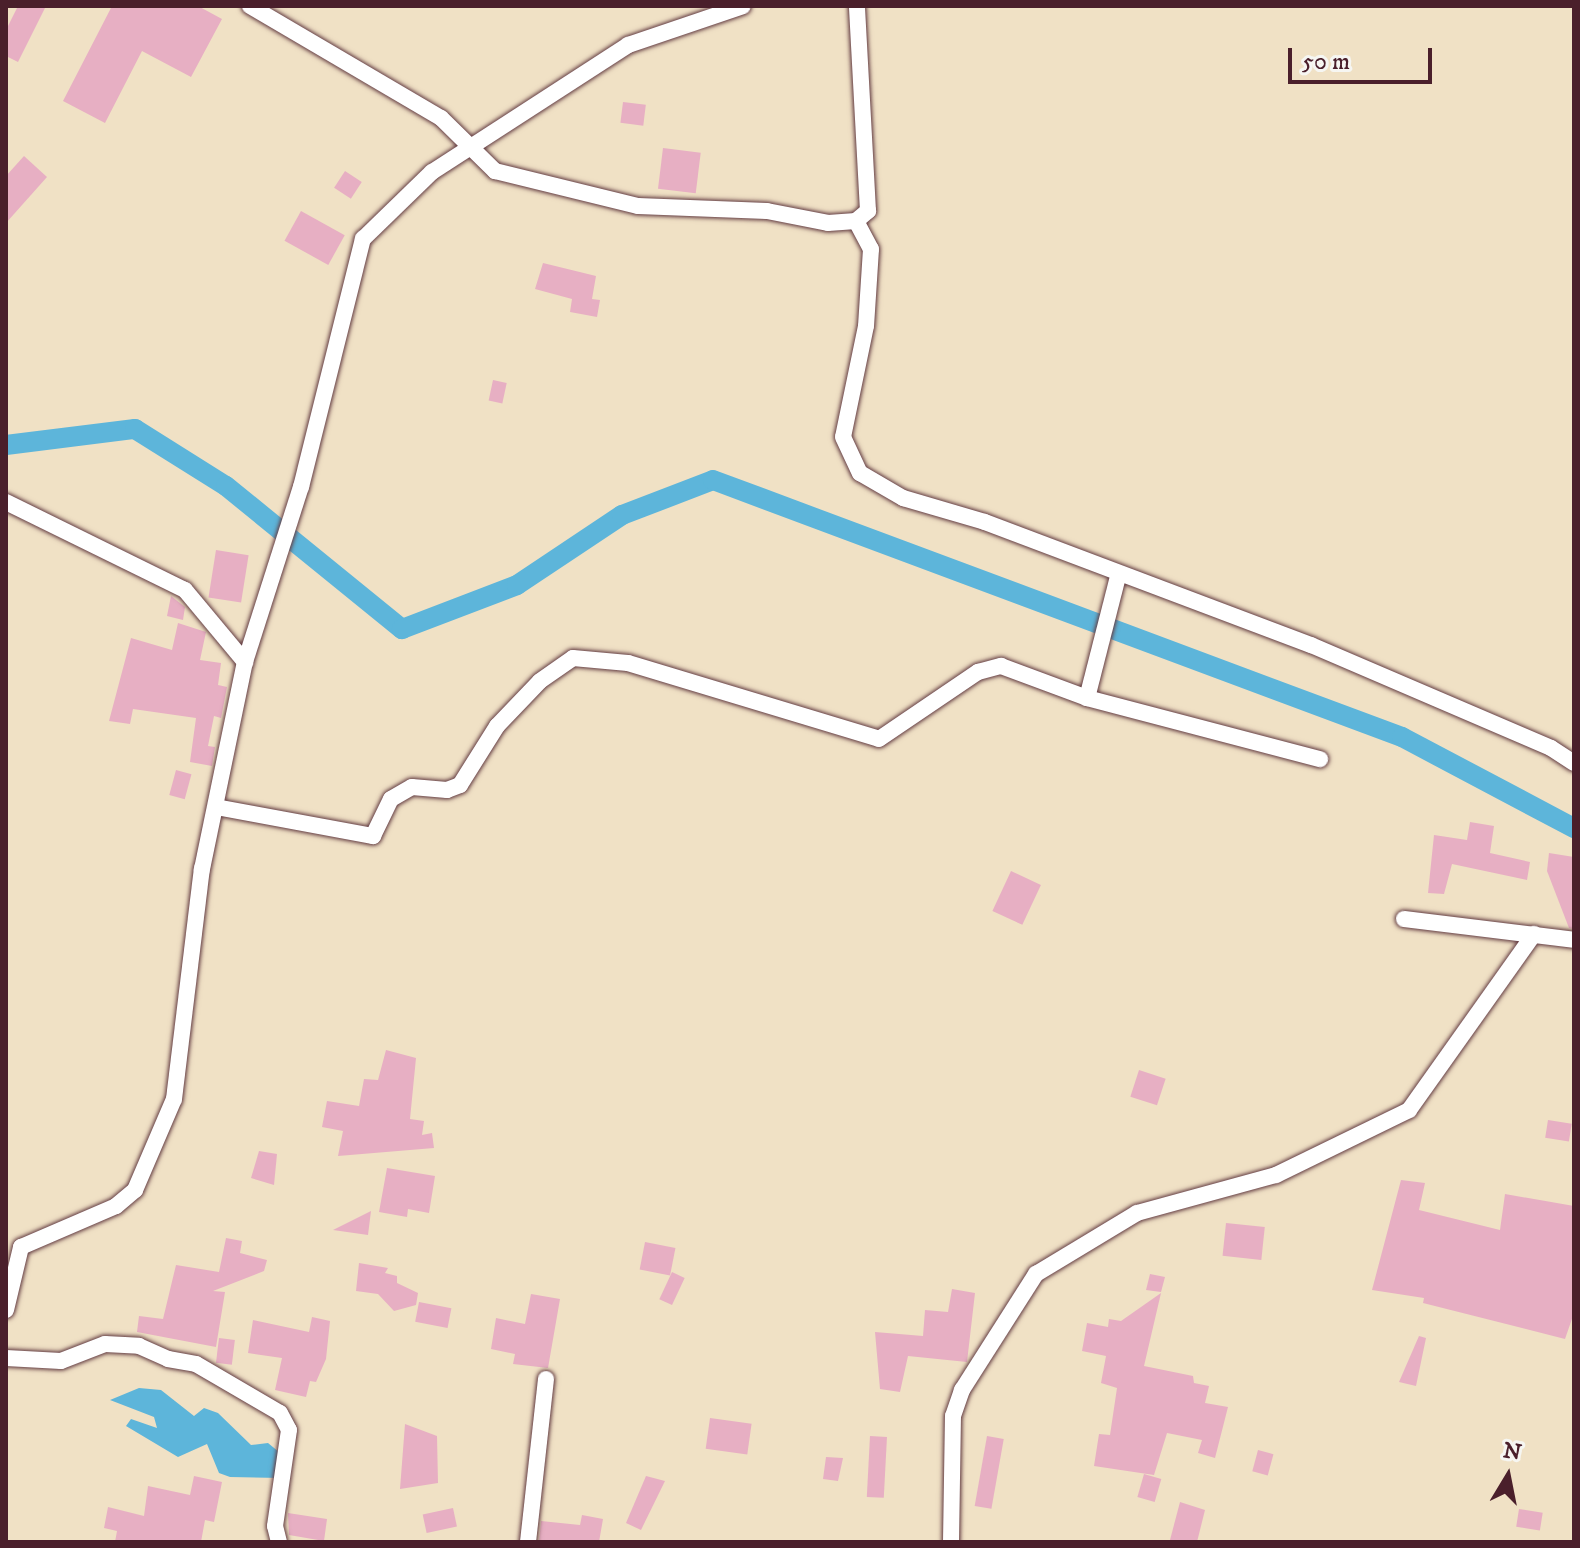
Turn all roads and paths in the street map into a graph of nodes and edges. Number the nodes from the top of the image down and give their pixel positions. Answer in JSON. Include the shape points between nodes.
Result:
{"nodes":[{"id":1,"x":250,"y":6,"type":"edge"},
{"id":2,"x":743,"y":6,"type":"edge"},
{"id":3,"x":857,"y":6,"type":"edge"},
{"id":4,"x":471,"y":146,"type":"junction"},
{"id":5,"x":856,"y":221,"type":"junction"},
{"id":6,"x":6,"y":502,"type":"edge"},
{"id":7,"x":1118,"y":576,"type":"junction"},
{"id":8,"x":245,"y":662,"type":"junction"},
{"id":9,"x":1087,"y":698,"type":"junction"},
{"id":10,"x":1320,"y":759,"type":"dead end"},
{"id":11,"x":1574,"y":763,"type":"edge"},
{"id":12,"x":216,"y":807,"type":"junction"},
{"id":13,"x":1404,"y":919,"type":"dead end"},
{"id":14,"x":1534,"y":934,"type":"junction"},
{"id":15,"x":1574,"y":940,"type":"edge"},
{"id":16,"x":6,"y":1310,"type":"edge"},
{"id":17,"x":6,"y":1358,"type":"edge"},
{"id":18,"x":546,"y":1379,"type":"dead end"},
{"id":19,"x":279,"y":1542,"type":"edge"},
{"id":20,"x":528,"y":1542,"type":"edge"},
{"id":21,"x":951,"y":1542,"type":"edge"}],
"edges":[{"from":1,"to":4,"type":"street","via":[[441,118]]},
{"from":2,"to":4,"type":"street","via":[[628,45]]},
{"from":3,"to":5,"type":"street","via":[[869,190],[868,211]]},
{"from":4,"to":5,"type":"street","via":[[495,171],[609,200]]},
{"from":4,"to":8,"type":"street","via":[[432,172],[363,239],[301,487]]},
{"from":5,"to":7,"type":"street","via":[[871,249],[866,326],[843,437],[860,473],[903,498],[985,522]]},
{"from":6,"to":8,"type":"street","via":[[185,590]]},
{"from":7,"to":9,"type":"street"},
{"from":7,"to":11,"type":"street","via":[[1311,645],[1551,748]]},
{"from":8,"to":12,"type":"street"},
{"from":9,"to":10,"type":"street"},
{"from":9,"to":12,"type":"street","via":[[1001,666],[978,672],[879,739],[628,663],[573,658],[540,681],[497,726],[460,785],[447,790],[412,787],[391,799],[373,836]]},
{"from":12,"to":16,"type":"street","via":[[202,869],[174,1099],[155,1152],[135,1190],[116,1206],[21,1247]]},
{"from":13,"to":14,"type":"street"},
{"from":14,"to":15,"type":"street"},
{"from":14,"to":21,"type":"street","via":[[1409,1110],[1276,1175],[1137,1213],[1036,1274],[962,1390],[953,1416]]},
{"from":17,"to":19,"type":"street","via":[[61,1361],[105,1344],[139,1346],[196,1364],[280,1413],[289,1430],[275,1526]]},
{"from":18,"to":20,"type":"street"}]}
